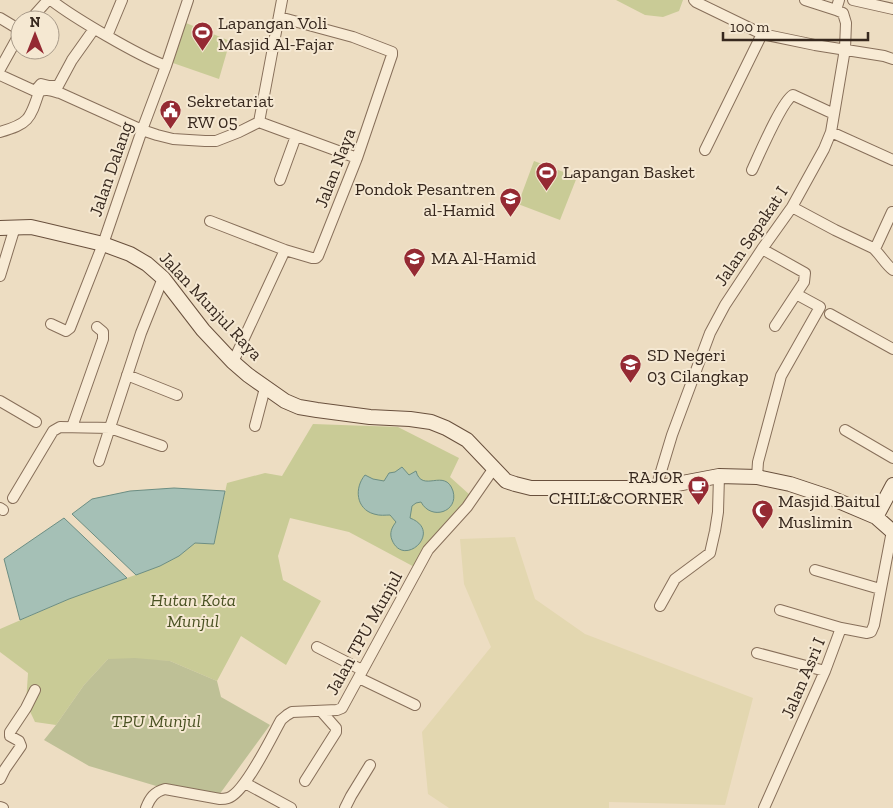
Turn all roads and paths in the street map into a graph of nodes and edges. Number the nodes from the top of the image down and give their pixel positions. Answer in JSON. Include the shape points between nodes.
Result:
{"nodes":[{"id":1,"x":50,"y":0,"type":"edge"},
{"id":2,"x":122,"y":0,"type":"edge"},
{"id":3,"x":188,"y":0,"type":"edge"},
{"id":4,"x":282,"y":0,"type":"edge"},
{"id":5,"x":694,"y":0,"type":"edge"},
{"id":6,"x":805,"y":0,"type":"edge"},
{"id":7,"x":852,"y":0,"type":"edge"},
{"id":8,"x":62,"y":4,"type":"edge"},
{"id":9,"x":838,"y":5,"type":"edge"},
{"id":10,"x":893,"y":9,"type":"edge"},
{"id":11,"x":40,"y":10,"type":"edge"},
{"id":12,"x":279,"y":17,"type":"junction"},
{"id":13,"x":94,"y":30,"type":"junction"},
{"id":14,"x":762,"y":34,"type":"junction"},
{"id":15,"x":107,"y":36,"type":"junction"},
{"id":16,"x":845,"y":49,"type":"junction"},
{"id":17,"x":10,"y":50,"type":"edge"},
{"id":18,"x":893,"y":59,"type":"edge"},
{"id":19,"x":166,"y":66,"type":"junction"},
{"id":20,"x":0,"y":69,"type":"edge"},
{"id":21,"x":0,"y":75,"type":"edge"},
{"id":22,"x":834,"y":114,"type":"junction"},
{"id":23,"x":259,"y":122,"type":"junction"},
{"id":24,"x":142,"y":130,"type":"junction"},
{"id":25,"x":0,"y":132,"type":"edge"},
{"id":26,"x":831,"y":132,"type":"junction"},
{"id":27,"x":296,"y":136,"type":"junction"},
{"id":28,"x":705,"y":150,"type":"dead end"},
{"id":29,"x":358,"y":158,"type":"junction"},
{"id":30,"x":893,"y":160,"type":"edge"},
{"id":31,"x":752,"y":170,"type":"dead end"},
{"id":32,"x":280,"y":180,"type":"dead end"},
{"id":33,"x":792,"y":207,"type":"junction"},
{"id":34,"x":892,"y":212,"type":"edge"},
{"id":35,"x":210,"y":221,"type":"dead end"},
{"id":36,"x":15,"y":227,"type":"junction"},
{"id":37,"x":0,"y":228,"type":"edge"},
{"id":38,"x":103,"y":244,"type":"junction"},
{"id":39,"x":762,"y":248,"type":"junction"},
{"id":40,"x":285,"y":250,"type":"junction"},
{"id":41,"x":875,"y":250,"type":"junction"},
{"id":42,"x":893,"y":270,"type":"edge"},
{"id":43,"x":0,"y":276,"type":"edge"},
{"id":44,"x":163,"y":278,"type":"junction"},
{"id":45,"x":796,"y":294,"type":"junction"},
{"id":46,"x":830,"y":314,"type":"dead end"},
{"id":47,"x":51,"y":324,"type":"dead end"},
{"id":48,"x":775,"y":326,"type":"dead end"},
{"id":49,"x":97,"y":327,"type":"dead end"},
{"id":50,"x":893,"y":349,"type":"edge"},
{"id":51,"x":233,"y":362,"type":"junction"},
{"id":52,"x":127,"y":375,"type":"junction"},
{"id":53,"x":266,"y":388,"type":"junction"},
{"id":54,"x":176,"y":395,"type":"dead end"},
{"id":55,"x":0,"y":401,"type":"edge"},
{"id":56,"x":36,"y":422,"type":"dead end"},
{"id":57,"x":255,"y":426,"type":"dead end"},
{"id":58,"x":72,"y":427,"type":"junction"},
{"id":59,"x":110,"y":428,"type":"junction"},
{"id":60,"x":845,"y":430,"type":"dead end"},
{"id":61,"x":162,"y":446,"type":"dead end"},
{"id":62,"x":893,"y":458,"type":"edge"},
{"id":63,"x":99,"y":461,"type":"dead end"},
{"id":64,"x":494,"y":468,"type":"junction"},
{"id":65,"x":720,"y":476,"type":"junction"},
{"id":66,"x":758,"y":477,"type":"junction"},
{"id":67,"x":893,"y":486,"type":"edge"},
{"id":68,"x":656,"y":488,"type":"junction"},
{"id":69,"x":13,"y":498,"type":"dead end"},
{"id":70,"x":876,"y":517,"type":"junction"},
{"id":71,"x":892,"y":532,"type":"edge"},
{"id":72,"x":815,"y":570,"type":"dead end"},
{"id":73,"x":880,"y":589,"type":"junction"},
{"id":74,"x":660,"y":606,"type":"dead end"},
{"id":75,"x":780,"y":610,"type":"dead end"},
{"id":76,"x":840,"y":628,"type":"junction"},
{"id":77,"x":317,"y":647,"type":"dead end"},
{"id":78,"x":757,"y":653,"type":"dead end"},
{"id":79,"x":825,"y":671,"type":"junction"},
{"id":80,"x":360,"y":674,"type":"junction"},
{"id":81,"x":35,"y":690,"type":"dead end"},
{"id":82,"x":416,"y":704,"type":"dead end"},
{"id":83,"x":321,"y":711,"type":"junction"},
{"id":84,"x":370,"y":765,"type":"dead end"},
{"id":85,"x":0,"y":779,"type":"edge"},
{"id":86,"x":305,"y":781,"type":"dead end"},
{"id":87,"x":245,"y":783,"type":"junction"},
{"id":88,"x":146,"y":808,"type":"edge"},
{"id":89,"x":291,"y":808,"type":"edge"},
{"id":90,"x":346,"y":808,"type":"edge"},
{"id":91,"x":764,"y":808,"type":"edge"}],
"edges":[{"from":1,"to":8,"type":"street"},
{"from":1,"to":11,"type":"street"},
{"from":2,"to":15,"type":"street"},
{"from":3,"to":19,"type":"street","name":"Jalan Dalang"},
{"from":4,"to":12,"type":"street"},
{"from":5,"to":14,"type":"street"},
{"from":6,"to":9,"type":"street"},
{"from":7,"to":10,"type":"street"},
{"from":8,"to":13,"type":"street"},
{"from":9,"to":16,"type":"street","name":"Jalan Sepakat I","via":[[846,23]]},
{"from":12,"to":23,"type":"street"},
{"from":12,"to":29,"type":"street","name":"Jalan Naya","via":[[392,52]]},
{"from":13,"to":15,"type":"street"},
{"from":13,"to":21,"type":"street","via":[[58,86],[41,84],[35,91]]},
{"from":14,"to":16,"type":"street"},
{"from":14,"to":28,"type":"street"},
{"from":15,"to":19,"type":"street"},
{"from":16,"to":18,"type":"street"},
{"from":16,"to":22,"type":"street","name":"Jalan Sepakat I"},
{"from":17,"to":20,"type":"street"},
{"from":19,"to":24,"type":"street","name":"Jalan Dalang"},
{"from":22,"to":26,"type":"street","name":"Jalan Sepakat I"},
{"from":22,"to":31,"type":"street","via":[[793,95],[790,97]]},
{"from":23,"to":24,"type":"street","via":[[216,141],[157,136]]},
{"from":23,"to":27,"type":"street"},
{"from":24,"to":25,"type":"street","via":[[60,93],[43,90],[39,92],[33,112],[25,123]]},
{"from":24,"to":38,"type":"street","name":"Jalan Dalang"},
{"from":26,"to":30,"type":"street"},
{"from":26,"to":33,"type":"street","name":"Jalan Sepakat I"},
{"from":27,"to":29,"type":"street"},
{"from":27,"to":32,"type":"street"},
{"from":29,"to":40,"type":"street","name":"Jalan Naya","via":[[318,256],[312,258]]},
{"from":33,"to":39,"type":"street","name":"Jalan Sepakat I"},
{"from":33,"to":41,"type":"street"},
{"from":34,"to":41,"type":"street"},
{"from":35,"to":40,"type":"street"},
{"from":36,"to":37,"type":"street","name":"Jalan Munjul Raya"},
{"from":36,"to":38,"type":"street","name":"Jalan Munjul Raya","via":[[31,227]]},
{"from":36,"to":43,"type":"street"},
{"from":38,"to":44,"type":"street","name":"Jalan Munjul Raya","via":[[130,254]]},
{"from":38,"to":47,"type":"street","name":"Jalan Dalang","via":[[70,328],[66,331]]},
{"from":39,"to":45,"type":"street","via":[[805,273],[804,282]]},
{"from":39,"to":68,"type":"street","name":"Jalan Sepakat I","via":[[710,333]]},
{"from":40,"to":51,"type":"street"},
{"from":41,"to":42,"type":"street"},
{"from":44,"to":51,"type":"street","name":"Jalan Munjul Raya","via":[[203,330]]},
{"from":44,"to":52,"type":"street"},
{"from":45,"to":48,"type":"street"},
{"from":45,"to":66,"type":"street","via":[[820,307],[781,376],[758,462]]},
{"from":46,"to":50,"type":"street"},
{"from":49,"to":58,"type":"street","via":[[103,332],[103,339]]},
{"from":51,"to":53,"type":"street","name":"Jalan Munjul Raya"},
{"from":52,"to":54,"type":"street"},
{"from":52,"to":59,"type":"street"},
{"from":53,"to":57,"type":"street"},
{"from":53,"to":64,"type":"street","name":"Jalan Munjul Raya","via":[[298,407],[431,422],[467,440]]},
{"from":55,"to":56,"type":"street"},
{"from":58,"to":59,"type":"street"},
{"from":58,"to":69,"type":"street","via":[[52,431]]},
{"from":59,"to":61,"type":"street"},
{"from":59,"to":63,"type":"street"},
{"from":60,"to":62,"type":"street"},
{"from":64,"to":68,"type":"street","name":"Jalan Munjul Raya","via":[[506,481],[532,488]]},
{"from":64,"to":80,"type":"street","name":"Jalan TPU Munjul","via":[[467,508],[428,550]]},
{"from":65,"to":66,"type":"street","name":"Jalan Munjul Raya"},
{"from":65,"to":68,"type":"street","name":"Jalan Munjul Raya"},
{"from":65,"to":74,"type":"street","via":[[718,512],[710,553],[675,579]]},
{"from":66,"to":70,"type":"street","name":"Jalan Munjul Raya","via":[[829,497]]},
{"from":67,"to":70,"type":"street"},
{"from":70,"to":71,"type":"street","name":"Jalan Munjul Raya"},
{"from":71,"to":73,"type":"street","name":"Jalan Asri I"},
{"from":72,"to":73,"type":"street"},
{"from":73,"to":76,"type":"street","name":"Jalan Asri I","via":[[871,632]]},
{"from":75,"to":76,"type":"street"},
{"from":76,"to":79,"type":"street","name":"Jalan Asri I"},
{"from":77,"to":80,"type":"street"},
{"from":78,"to":79,"type":"street"},
{"from":79,"to":91,"type":"street","name":"Jalan Asri I"},
{"from":80,"to":82,"type":"street"},
{"from":80,"to":83,"type":"street","name":"Jalan TPU Munjul","via":[[342,708]]},
{"from":81,"to":85,"type":"street","via":[[10,734],[21,746]]},
{"from":83,"to":86,"type":"street","via":[[336,732]]},
{"from":83,"to":87,"type":"street","name":"Jalan TPU Munjul","via":[[287,715]]},
{"from":84,"to":90,"type":"street"},
{"from":87,"to":88,"type":"street","name":"Jalan TPU Munjul","via":[[229,798],[220,799],[159,791]]},
{"from":87,"to":89,"type":"street"}]}
